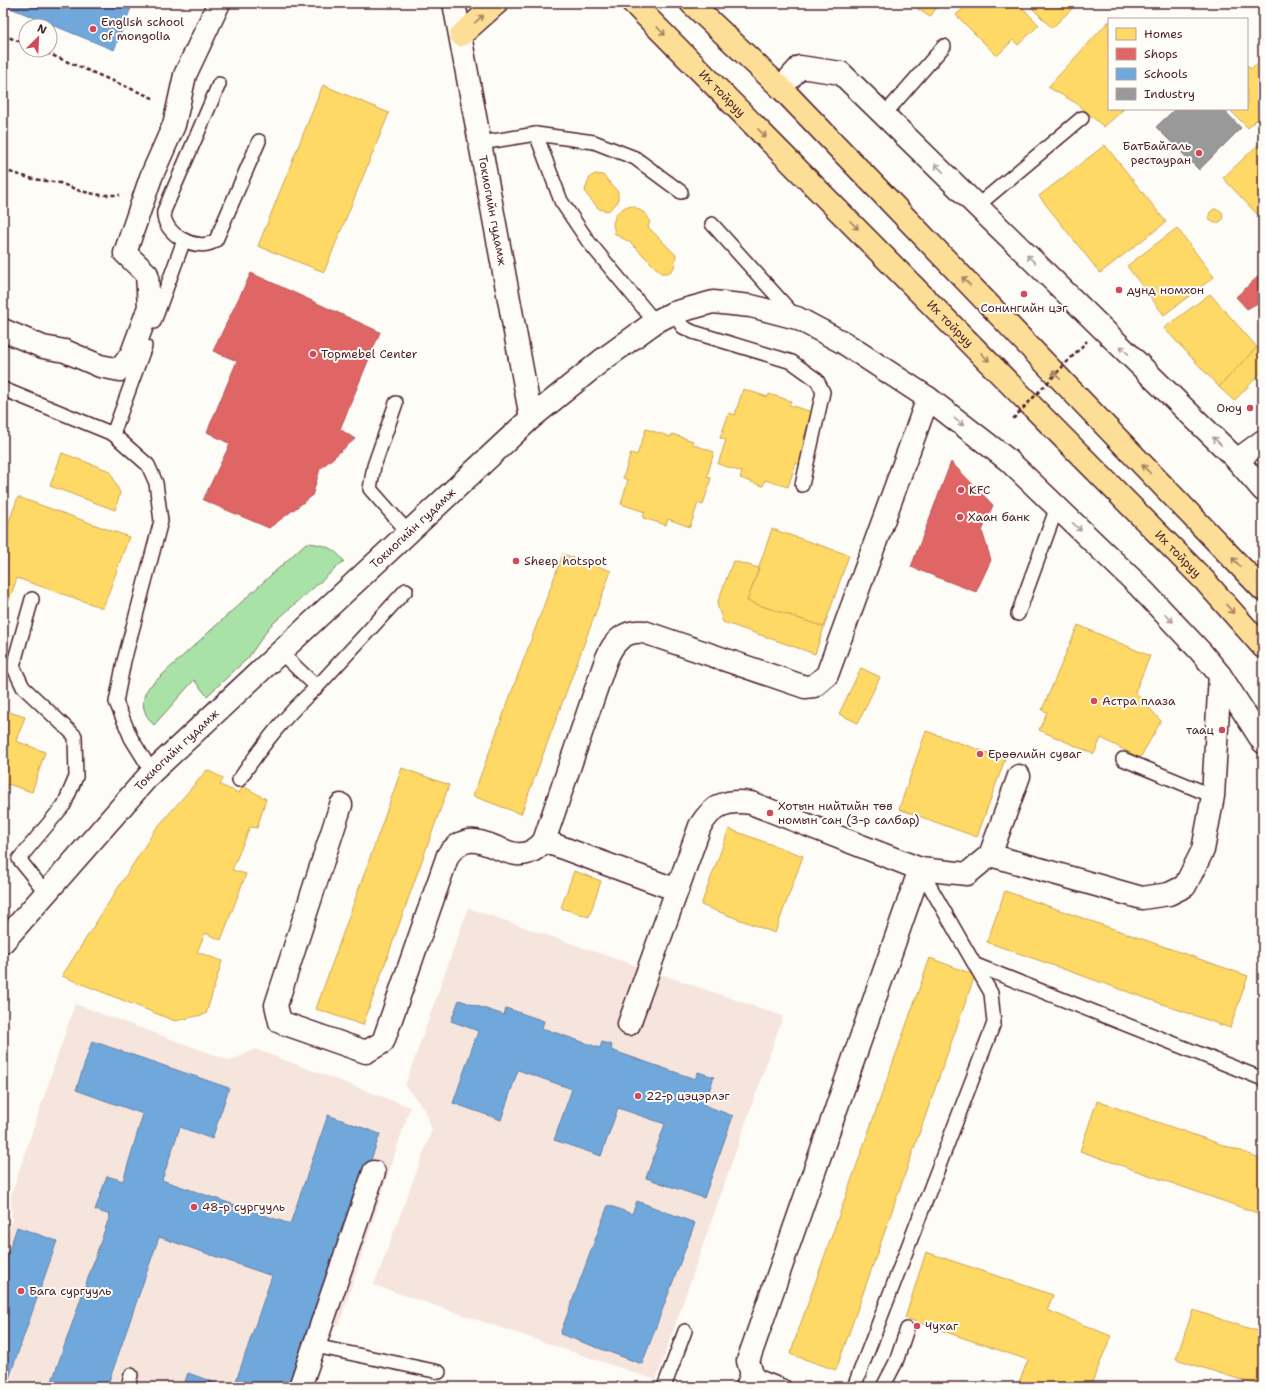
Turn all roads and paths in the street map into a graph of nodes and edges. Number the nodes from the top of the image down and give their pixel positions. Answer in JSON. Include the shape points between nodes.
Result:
{"nodes":[{"id":1,"x":219,"y":3,"type":"edge"},
{"id":2,"x":454,"y":3,"type":"edge"},
{"id":3,"x":497,"y":3,"type":"edge"},
{"id":4,"x":633,"y":3,"type":"edge"},
{"id":5,"x":691,"y":3,"type":"edge"},
{"id":6,"x":3,"y":35,"type":"edge"},
{"id":7,"x":461,"y":35,"type":"junction"},
{"id":8,"x":18,"y":41,"type":"edge"},
{"id":9,"x":944,"y":46,"type":"dead end"},
{"id":10,"x":58,"y":58,"type":"edge"},
{"id":11,"x":219,"y":84,"type":"dead end"},
{"id":12,"x":781,"y":88,"type":"junction"},
{"id":13,"x":178,"y":108,"type":"junction"},
{"id":14,"x":884,"y":114,"type":"junction"},
{"id":15,"x":1082,"y":118,"type":"dead end"},
{"id":16,"x":536,"y":134,"type":"junction"},
{"id":17,"x":259,"y":141,"type":"dead end"},
{"id":18,"x":480,"y":143,"type":"junction"},
{"id":19,"x":3,"y":170,"type":"edge"},
{"id":20,"x":682,"y":192,"type":"dead end"},
{"id":21,"x":144,"y":197,"type":"junction"},
{"id":22,"x":977,"y":206,"type":"junction"},
{"id":23,"x":712,"y":224,"type":"dead end"},
{"id":24,"x":184,"y":240,"type":"junction"},
{"id":25,"x":664,"y":318,"type":"junction"},
{"id":26,"x":797,"y":318,"type":"junction"},
{"id":27,"x":3,"y":330,"type":"edge"},
{"id":28,"x":1087,"y":341,"type":"dead end"},
{"id":29,"x":3,"y":389,"type":"edge"},
{"id":30,"x":928,"y":398,"type":"junction"},
{"id":31,"x":396,"y":403,"type":"dead end"},
{"id":32,"x":531,"y":418,"type":"junction"},
{"id":33,"x":1013,"y":419,"type":"dead end"},
{"id":34,"x":113,"y":434,"type":"junction"},
{"id":35,"x":1263,"y":441,"type":"edge"},
{"id":36,"x":1237,"y":460,"type":"junction"},
{"id":37,"x":802,"y":485,"type":"dead end"},
{"id":38,"x":1263,"y":490,"type":"edge"},
{"id":39,"x":1057,"y":507,"type":"junction"},
{"id":40,"x":408,"y":532,"type":"junction"},
{"id":41,"x":406,"y":590,"type":"dead end"},
{"id":42,"x":1263,"y":590,"type":"edge"},
{"id":43,"x":32,"y":599,"type":"dead end"},
{"id":44,"x":1018,"y":614,"type":"dead end"},
{"id":45,"x":1263,"y":647,"type":"edge"},
{"id":46,"x":280,"y":652,"type":"junction"},
{"id":47,"x":1220,"y":676,"type":"junction"},
{"id":48,"x":317,"y":687,"type":"junction"},
{"id":49,"x":1263,"y":742,"type":"edge"},
{"id":50,"x":1123,"y":759,"type":"dead end"},
{"id":51,"x":152,"y":772,"type":"junction"},
{"id":52,"x":1019,"y":776,"type":"dead end"},
{"id":53,"x":239,"y":780,"type":"dead end"},
{"id":54,"x":1212,"y":796,"type":"junction"},
{"id":55,"x":341,"y":805,"type":"dead end"},
{"id":56,"x":544,"y":841,"type":"junction"},
{"id":57,"x":990,"y":855,"type":"junction"},
{"id":58,"x":920,"y":869,"type":"junction"},
{"id":59,"x":677,"y":890,"type":"junction"},
{"id":60,"x":46,"y":893,"type":"junction"},
{"id":61,"x":3,"y":942,"type":"edge"},
{"id":62,"x":976,"y":965,"type":"junction"},
{"id":63,"x":629,"y":1024,"type":"dead end"},
{"id":64,"x":1263,"y":1078,"type":"edge"},
{"id":65,"x":374,"y":1172,"type":"dead end"},
{"id":66,"x":908,"y":1329,"type":"dead end"},
{"id":67,"x":685,"y":1331,"type":"dead end"},
{"id":68,"x":315,"y":1346,"type":"junction"},
{"id":69,"x":439,"y":1372,"type":"dead end"},
{"id":70,"x":750,"y":1380,"type":"edge"},
{"id":71,"x":300,"y":1387,"type":"edge"},
{"id":72,"x":664,"y":1387,"type":"edge"},
{"id":73,"x":785,"y":1387,"type":"edge"},
{"id":74,"x":854,"y":1387,"type":"edge"},
{"id":75,"x":883,"y":1387,"type":"edge"}],
"edges":[{"from":1,"to":13,"type":"street","via":[[185,75]]},
{"from":2,"to":7,"type":"street","name":"Токиогийн гудамж"},
{"from":7,"to":3,"type":"main road","one_way":true},
{"from":4,"to":45,"type":"main road","name":"Их тойруу","one_way":true,"via":[[1204,580]]},
{"from":5,"to":12,"type":"main road"},
{"from":6,"to":8,"type":"path"},
{"from":7,"to":18,"type":"street","name":"Токиогийн гудамж"},
{"from":9,"to":14,"type":"lane"},
{"from":10,"to":13,"type":"path"},
{"from":11,"to":24,"type":"lane","via":[[164,211],[163,218],[168,227]]},
{"from":12,"to":14,"type":"street","via":[[800,67],[842,73]]},
{"from":42,"to":12,"type":"main road","one_way":true},
{"from":13,"to":21,"type":"street","via":[[174,125]]},
{"from":22,"to":14,"type":"street","one_way":true},
{"from":15,"to":22,"type":"lane"},
{"from":16,"to":18,"type":"lane"},
{"from":16,"to":20,"type":"lane","via":[[594,142],[635,158]]},
{"from":16,"to":25,"type":"lane","via":[[561,201],[588,241]]},
{"from":17,"to":24,"type":"lane","via":[[216,240],[210,245],[201,245]]},
{"from":18,"to":32,"type":"street","name":"Токиогийн гудамж"},
{"from":19,"to":21,"type":"path","via":[[100,195]]},
{"from":21,"to":27,"type":"street","via":[[125,253],[147,274],[149,307],[132,353],[120,370],[100,366],[65,351],[43,348]]},
{"from":36,"to":22,"type":"street","one_way":true},
{"from":23,"to":26,"type":"lane"},
{"from":24,"to":34,"type":"lane"},
{"from":25,"to":26,"type":"street","via":[[713,302],[751,306]]},
{"from":25,"to":32,"type":"street","via":[[601,361]]},
{"from":25,"to":37,"type":"lane","via":[[693,332],[792,362],[817,380],[823,392]]},
{"from":26,"to":30,"type":"street","via":[[844,343]]},
{"from":28,"to":33,"type":"path","bridge":true},
{"from":29,"to":34,"type":"lane"},
{"from":30,"to":39,"type":"street","one_way":true,"via":[[1008,460]]},
{"from":30,"to":56,"type":"street","via":[[827,675],[814,686],[805,687],[644,632],[632,632],[621,637],[606,660]]},
{"from":31,"to":40,"type":"lane","via":[[374,466],[370,489]]},
{"from":32,"to":40,"type":"street","name":"Токиогийн гудамж"},
{"from":34,"to":51,"type":"lane","via":[[148,465],[156,483],[160,503],[161,521],[124,661],[116,702],[130,738]]},
{"from":35,"to":36,"type":"street"},
{"from":36,"to":38,"type":"street"},
{"from":39,"to":44,"type":"lane"},
{"from":39,"to":47,"type":"street","one_way":true,"via":[[1138,585]]},
{"from":40,"to":46,"type":"street","name":"Токиогийн гудамж"},
{"from":41,"to":48,"type":"lane"},
{"from":43,"to":60,"type":"lane","via":[[13,666],[23,687],[75,736],[76,777],[64,805],[19,859]]},
{"from":46,"to":48,"type":"lane"},
{"from":46,"to":51,"type":"street","name":"Токиогийн гудамж"},
{"from":47,"to":49,"type":"street"},
{"from":47,"to":54,"type":"street"},
{"from":48,"to":53,"type":"lane","via":[[300,702],[267,740]]},
{"from":50,"to":54,"type":"lane"},
{"from":51,"to":60,"type":"street","name":"Токиогийн гудамж"},
{"from":52,"to":57,"type":"street"},
{"from":54,"to":57,"type":"street","via":[[1203,850],[1185,886],[1169,894],[1142,898]]},
{"from":55,"to":56,"type":"street","via":[[276,1005],[280,1022],[366,1052],[383,1042],[448,855],[454,847],[473,840],[516,854],[528,854]]},
{"from":56,"to":59,"type":"street"},
{"from":57,"to":58,"type":"street","via":[[967,874]]},
{"from":58,"to":59,"type":"street","via":[[751,803],[740,801],[717,806],[707,815],[700,826]]},
{"from":58,"to":62,"type":"lane"},
{"from":58,"to":70,"type":"street","via":[[748,1361]]},
{"from":59,"to":63,"type":"street"},
{"from":60,"to":61,"type":"street","name":"Токиогийн гудамж"},
{"from":62,"to":64,"type":"lane"},
{"from":62,"to":74,"type":"lane","via":[[991,993],[994,1023]]},
{"from":65,"to":68,"type":"street"},
{"from":66,"to":75,"type":"lane","via":[[896,1362]]},
{"from":67,"to":72,"type":"lane"},
{"from":68,"to":69,"type":"lane"},
{"from":68,"to":71,"type":"street"},
{"from":70,"to":73,"type":"lane"}]}
